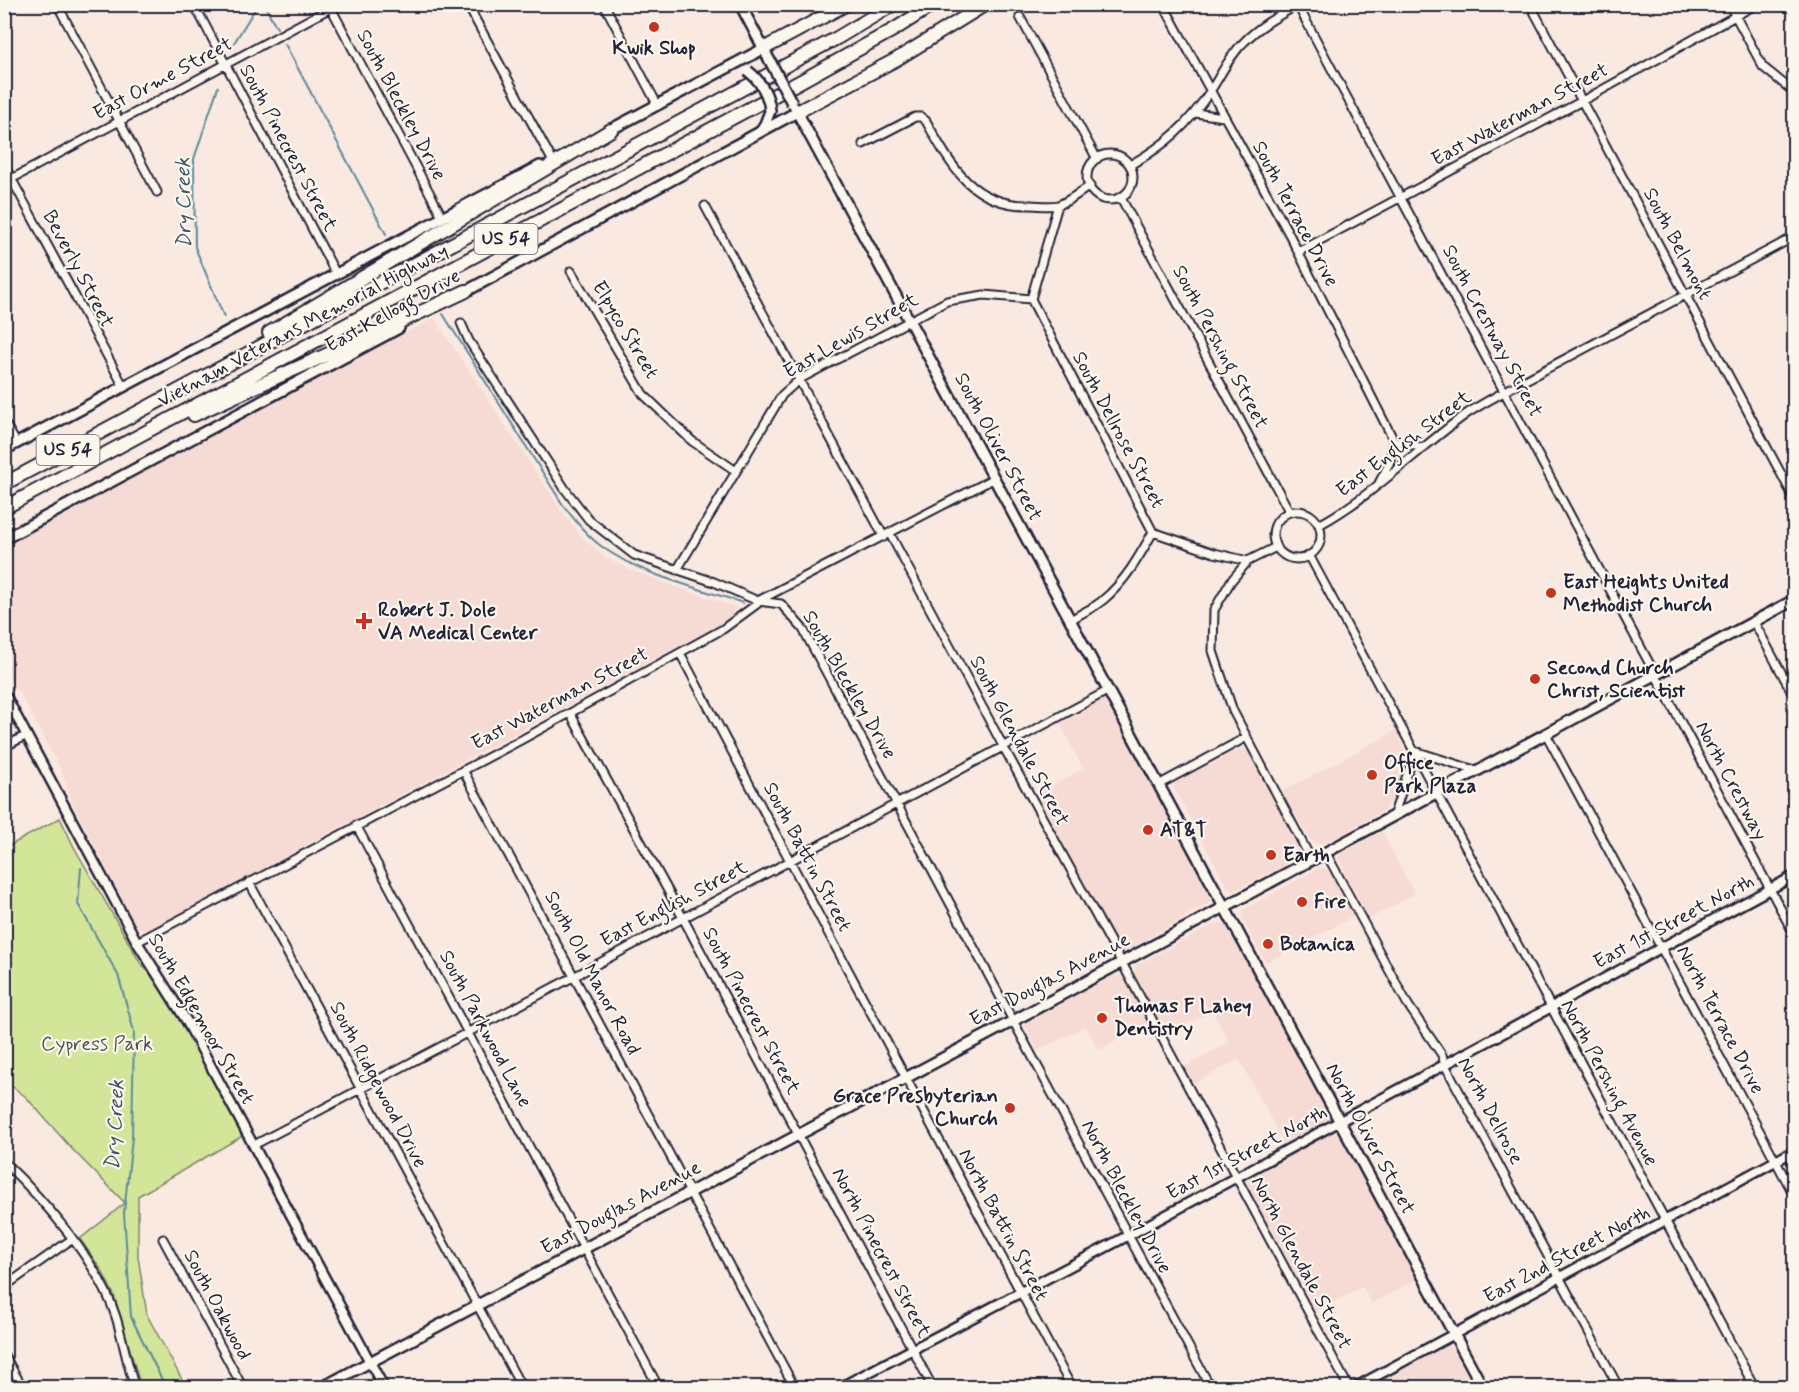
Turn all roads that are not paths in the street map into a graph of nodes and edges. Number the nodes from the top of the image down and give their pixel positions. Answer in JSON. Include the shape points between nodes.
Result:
{"nodes":[{"id":1,"x":57,"y":4,"type":"edge"},
{"id":2,"x":194,"y":4,"type":"edge"},
{"id":3,"x":467,"y":4,"type":"edge"},
{"id":4,"x":604,"y":4,"type":"edge"},
{"id":5,"x":740,"y":4,"type":"edge"},
{"id":6,"x":847,"y":4,"type":"edge"},
{"id":7,"x":894,"y":4,"type":"edge"},
{"id":8,"x":934,"y":4,"type":"edge"},
{"id":9,"x":986,"y":4,"type":"edge"},
{"id":10,"x":1163,"y":4,"type":"edge"},
{"id":11,"x":1530,"y":4,"type":"edge"},
{"id":12,"x":1729,"y":4,"type":"edge"},
{"id":13,"x":1757,"y":4,"type":"edge"},
{"id":14,"x":1298,"y":5,"type":"edge"},
{"id":15,"x":334,"y":6,"type":"edge"},
{"id":16,"x":1735,"y":16,"type":"junction"},
{"id":17,"x":1020,"y":17,"type":"dead end"},
{"id":18,"x":763,"y":49,"type":"junction"},
{"id":19,"x":225,"y":65,"type":"junction"},
{"id":20,"x":726,"y":70,"type":"junction"},
{"id":21,"x":1211,"y":91,"type":"junction"},
{"id":22,"x":1794,"y":92,"type":"edge"},
{"id":23,"x":1582,"y":101,"type":"junction"},
{"id":24,"x":658,"y":106,"type":"junction"},
{"id":25,"x":795,"y":108,"type":"junction"},
{"id":26,"x":1195,"y":113,"type":"junction"},
{"id":27,"x":1224,"y":117,"type":"junction"},
{"id":28,"x":119,"y":122,"type":"junction"},
{"id":29,"x":611,"y":130,"type":"junction"},
{"id":30,"x":759,"y":134,"type":"junction"},
{"id":31,"x":863,"y":144,"type":"dead end"},
{"id":32,"x":1097,"y":159,"type":"junction"},
{"id":33,"x":552,"y":160,"type":"junction"},
{"id":34,"x":4,"y":165,"type":"edge"},
{"id":35,"x":1130,"y":165,"type":"junction"},
{"id":36,"x":8,"y":181,"type":"edge"},
{"id":37,"x":1089,"y":186,"type":"junction"},
{"id":38,"x":157,"y":192,"type":"dead end"},
{"id":39,"x":1401,"y":197,"type":"junction"},
{"id":40,"x":1121,"y":198,"type":"junction"},
{"id":41,"x":1058,"y":205,"type":"junction"},
{"id":42,"x":705,"y":206,"type":"dead end"},
{"id":43,"x":443,"y":218,"type":"junction"},
{"id":44,"x":1794,"y":237,"type":"edge"},
{"id":45,"x":1298,"y":252,"type":"junction"},
{"id":46,"x":571,"y":271,"type":"dead end"},
{"id":47,"x":336,"y":274,"type":"junction"},
{"id":48,"x":466,"y":291,"type":"junction"},
{"id":49,"x":1685,"y":295,"type":"junction"},
{"id":50,"x":1031,"y":299,"type":"junction"},
{"id":51,"x":909,"y":320,"type":"junction"},
{"id":52,"x":461,"y":323,"type":"dead end"},
{"id":53,"x":800,"y":379,"type":"junction"},
{"id":54,"x":124,"y":387,"type":"junction"},
{"id":55,"x":1505,"y":391,"type":"junction"},
{"id":56,"x":132,"y":415,"type":"junction"},
{"id":57,"x":4,"y":422,"type":"edge"},
{"id":58,"x":1394,"y":441,"type":"junction"},
{"id":59,"x":17,"y":444,"type":"junction"},
{"id":60,"x":1424,"y":448,"type":"junction"},
{"id":61,"x":4,"y":450,"type":"edge"},
{"id":62,"x":75,"y":470,"type":"junction"},
{"id":63,"x":736,"y":471,"type":"junction"},
{"id":64,"x":994,"y":478,"type":"junction"},
{"id":65,"x":4,"y":484,"type":"edge"},
{"id":66,"x":1377,"y":488,"type":"junction"},
{"id":67,"x":1794,"y":498,"type":"edge"},
{"id":68,"x":4,"y":508,"type":"edge"},
{"id":69,"x":1289,"y":511,"type":"junction"},
{"id":70,"x":1319,"y":525,"type":"junction"},
{"id":71,"x":1153,"y":532,"type":"junction"},
{"id":72,"x":887,"y":535,"type":"junction"},
{"id":73,"x":4,"y":540,"type":"edge"},
{"id":74,"x":1276,"y":547,"type":"junction"},
{"id":75,"x":1309,"y":555,"type":"junction"},
{"id":76,"x":1248,"y":561,"type":"junction"},
{"id":77,"x":677,"y":570,"type":"junction"},
{"id":78,"x":1794,"y":600,"type":"edge"},
{"id":79,"x":758,"y":601,"type":"junction"},
{"id":80,"x":1071,"y":620,"type":"junction"},
{"id":81,"x":1754,"y":622,"type":"junction"},
{"id":82,"x":680,"y":653,"type":"junction"},
{"id":83,"x":1656,"y":674,"type":"junction"},
{"id":84,"x":1109,"y":690,"type":"junction"},
{"id":85,"x":4,"y":693,"type":"edge"},
{"id":86,"x":1794,"y":696,"type":"edge"},
{"id":87,"x":570,"y":713,"type":"junction"},
{"id":88,"x":1546,"y":734,"type":"junction"},
{"id":89,"x":27,"y":735,"type":"junction"},
{"id":90,"x":1247,"y":737,"type":"junction"},
{"id":91,"x":1003,"y":746,"type":"junction"},
{"id":92,"x":4,"y":747,"type":"edge"},
{"id":93,"x":1415,"y":751,"type":"junction"},
{"id":94,"x":463,"y":770,"type":"junction"},
{"id":95,"x":1478,"y":771,"type":"junction"},
{"id":96,"x":1160,"y":784,"type":"junction"},
{"id":97,"x":1436,"y":794,"type":"junction"},
{"id":98,"x":897,"y":803,"type":"junction"},
{"id":99,"x":1393,"y":817,"type":"junction"},
{"id":100,"x":356,"y":825,"type":"junction"},
{"id":101,"x":1326,"y":853,"type":"junction"},
{"id":102,"x":789,"y":861,"type":"junction"},
{"id":103,"x":1312,"y":861,"type":"junction"},
{"id":104,"x":1794,"y":876,"type":"edge"},
{"id":105,"x":249,"y":882,"type":"junction"},
{"id":106,"x":1770,"y":889,"type":"junction"},
{"id":107,"x":1226,"y":907,"type":"junction"},
{"id":108,"x":683,"y":918,"type":"junction"},
{"id":109,"x":1794,"y":934,"type":"edge"},
{"id":110,"x":137,"y":942,"type":"junction"},
{"id":111,"x":1662,"y":947,"type":"junction"},
{"id":112,"x":1122,"y":963,"type":"junction"},
{"id":113,"x":575,"y":976,"type":"junction"},
{"id":114,"x":1550,"y":1008,"type":"junction"},
{"id":115,"x":1013,"y":1021,"type":"junction"},
{"id":116,"x":468,"y":1032,"type":"junction"},
{"id":117,"x":1445,"y":1065,"type":"junction"},
{"id":118,"x":906,"y":1076,"type":"junction"},
{"id":119,"x":361,"y":1088,"type":"junction"},
{"id":120,"x":1340,"y":1121,"type":"junction"},
{"id":121,"x":799,"y":1135,"type":"junction"},
{"id":122,"x":254,"y":1145,"type":"junction"},
{"id":123,"x":1794,"y":1151,"type":"edge"},
{"id":124,"x":1776,"y":1161,"type":"junction"},
{"id":125,"x":4,"y":1162,"type":"edge"},
{"id":126,"x":1236,"y":1177,"type":"junction"},
{"id":127,"x":691,"y":1192,"type":"junction"},
{"id":128,"x":1794,"y":1195,"type":"edge"},
{"id":129,"x":1664,"y":1221,"type":"junction"},
{"id":130,"x":1128,"y":1235,"type":"junction"},
{"id":131,"x":72,"y":1239,"type":"junction"},
{"id":132,"x":163,"y":1239,"type":"dead end"},
{"id":133,"x":584,"y":1248,"type":"junction"},
{"id":134,"x":1560,"y":1277,"type":"junction"},
{"id":135,"x":4,"y":1287,"type":"edge"},
{"id":136,"x":1020,"y":1292,"type":"junction"},
{"id":137,"x":478,"y":1304,"type":"junction"},
{"id":138,"x":1454,"y":1334,"type":"junction"},
{"id":139,"x":913,"y":1348,"type":"junction"},
{"id":140,"x":4,"y":1355,"type":"edge"},
{"id":141,"x":370,"y":1361,"type":"junction"},
{"id":142,"x":24,"y":1388,"type":"edge"},
{"id":143,"x":135,"y":1388,"type":"edge"},
{"id":144,"x":243,"y":1388,"type":"edge"},
{"id":145,"x":321,"y":1388,"type":"edge"},
{"id":146,"x":384,"y":1388,"type":"edge"},
{"id":147,"x":522,"y":1388,"type":"edge"},
{"id":148,"x":658,"y":1388,"type":"edge"},
{"id":149,"x":795,"y":1388,"type":"edge"},
{"id":150,"x":839,"y":1388,"type":"edge"},
{"id":151,"x":933,"y":1388,"type":"edge"},
{"id":152,"x":1072,"y":1388,"type":"edge"},
{"id":153,"x":1211,"y":1388,"type":"edge"},
{"id":154,"x":1349,"y":1388,"type":"edge"},
{"id":155,"x":1354,"y":1388,"type":"edge"},
{"id":156,"x":1482,"y":1388,"type":"edge"},
{"id":157,"x":1619,"y":1388,"type":"edge"},
{"id":158,"x":1755,"y":1388,"type":"edge"}],
"edges":[{"from":1,"to":28,"type":"street"},
{"from":2,"to":19,"type":"street","name":"South Pinecrest Street"},
{"from":3,"to":33,"type":"street"},
{"from":4,"to":24,"type":"street"},
{"from":5,"to":18,"type":"main road","name":"South Oliver Street"},
{"from":6,"to":18,"type":"highway"},
{"from":7,"to":56,"type":"highway","name":"Vietnam Veterans Memorial Highway","number":"US 54"},
{"from":8,"to":62,"type":"highway","name":"Vietnam Veterans Memorial Highway","number":"US 54","via":[[820,71]]},
{"from":9,"to":25,"type":"highway","via":[[897,59]]},
{"from":10,"to":21,"type":"street","name":"South Terrace Drive"},
{"from":11,"to":23,"type":"street","name":"South Belmont"},
{"from":12,"to":16,"type":"street"},
{"from":13,"to":16,"type":"street","name":"East Waterman Street"},
{"from":14,"to":21,"type":"street","via":[[1264,24],[1244,41],[1228,59]]},
{"from":14,"to":39,"type":"street","name":"South Crestway Street"},
{"from":15,"to":19,"type":"street","name":"East Orme Street"},
{"from":15,"to":43,"type":"street","name":"South Bleckley Drive"},
{"from":16,"to":22,"type":"street","via":[[1763,67]]},
{"from":16,"to":23,"type":"street","name":"East Waterman Street"},
{"from":17,"to":32,"type":"street"},
{"from":18,"to":20,"type":"main road"},
{"from":18,"to":25,"type":"main road","name":"South Oliver Street","bridge":true},
{"from":19,"to":28,"type":"street","name":"East Orme Street"},
{"from":19,"to":47,"type":"street","name":"South Pinecrest Street"},
{"from":20,"to":24,"type":"main road"},
{"from":20,"to":30,"type":"main road","bridge":true,"via":[[748,72],[760,82],[770,111]]},
{"from":21,"to":26,"type":"street"},
{"from":21,"to":27,"type":"street","name":"South Terrace Drive"},
{"from":23,"to":39,"type":"street","name":"East Waterman Street"},
{"from":23,"to":49,"type":"street","name":"South Belmont"},
{"from":24,"to":29,"type":"main road"},
{"from":25,"to":30,"type":"main road","name":"East Kellogg Drive"},
{"from":25,"to":51,"type":"main road","name":"South Oliver Street"},
{"from":26,"to":27,"type":"street"},
{"from":26,"to":35,"type":"street","via":[[1155,151]]},
{"from":27,"to":45,"type":"street","name":"South Terrace Drive"},
{"from":28,"to":36,"type":"street","name":"East Orme Street"},
{"from":28,"to":38,"type":"street"},
{"from":29,"to":33,"type":"main road"},
{"from":29,"to":56,"type":"highway"},
{"from":30,"to":48,"type":"main road","name":"East Kellogg Drive"},
{"from":31,"to":41,"type":"street","via":[[921,117],[956,172],[987,197],[1022,205]]},
{"from":32,"to":35,"type":"street","via":[[1117,155]]},
{"from":32,"to":37,"type":"street","via":[[1088,172]]},
{"from":33,"to":43,"type":"main road"},
{"from":34,"to":36,"type":"street","name":"Beverly Street"},
{"from":35,"to":40,"type":"street","via":[[1133,180]]},
{"from":36,"to":54,"type":"street","name":"Beverly Street"},
{"from":37,"to":40,"type":"street","via":[[1100,197]]},
{"from":37,"to":41,"type":"street"},
{"from":39,"to":45,"type":"street","name":"East Waterman Street"},
{"from":39,"to":55,"type":"street","name":"South Crestway Street"},
{"from":40,"to":69,"type":"street","name":"South Pershing Street"},
{"from":41,"to":50,"type":"street"},
{"from":42,"to":53,"type":"street","name":"South Glendale Street"},
{"from":43,"to":47,"type":"main road"},
{"from":44,"to":49,"type":"street","name":"East English Street"},
{"from":45,"to":58,"type":"street","name":"South Terrace Drive"},
{"from":46,"to":63,"type":"street","name":"Elpyco Street","via":[[643,394],[692,441]]},
{"from":47,"to":54,"type":"main road"},
{"from":48,"to":62,"type":"highway"},
{"from":48,"to":73,"type":"main road","name":"East Kellogg Drive"},
{"from":49,"to":55,"type":"street","name":"East English Street"},
{"from":49,"to":67,"type":"street","name":"South Belmont"},
{"from":50,"to":51,"type":"street","name":"East Lewis Street","via":[[963,297]]},
{"from":50,"to":71,"type":"street","name":"South Dellrose Street"},
{"from":51,"to":53,"type":"street","name":"East Lewis Street"},
{"from":51,"to":64,"type":"main road","name":"South Oliver Street"},
{"from":52,"to":77,"type":"street","name":"South Bleckley Drive","via":[[565,489],[589,520],[634,555]]},
{"from":53,"to":63,"type":"street","name":"East Lewis Street","via":[[782,395]]},
{"from":53,"to":72,"type":"street","name":"South Glendale Street"},
{"from":54,"to":59,"type":"main road"},
{"from":55,"to":60,"type":"street","name":"East English Street","via":[[1467,414]]},
{"from":55,"to":83,"type":"street","name":"South Crestway Street"},
{"from":56,"to":65,"type":"highway","name":"Vietnam Veterans Memorial Highway","number":"US 54"},
{"from":57,"to":59,"type":"street"},
{"from":58,"to":60,"type":"street"},
{"from":58,"to":66,"type":"street","via":[[1389,464]]},
{"from":59,"to":61,"type":"main road"},
{"from":60,"to":66,"type":"street","name":"East English Street"},
{"from":62,"to":68,"type":"highway","name":"Vietnam Veterans Memorial Highway","number":"US 54"},
{"from":63,"to":77,"type":"street","name":"East Lewis Street"},
{"from":64,"to":72,"type":"street","name":"East Waterman Street"},
{"from":64,"to":80,"type":"main road","name":"South Oliver Street"},
{"from":66,"to":70,"type":"street","name":"East English Street"},
{"from":69,"to":70,"type":"street","via":[[1308,513]]},
{"from":69,"to":74,"type":"street","via":[[1274,526]]},
{"from":70,"to":75,"type":"street","via":[[1319,543]]},
{"from":71,"to":76,"type":"street","name":"South Dellrose Street"},
{"from":71,"to":80,"type":"street","via":[[1120,585],[1102,602]]},
{"from":72,"to":79,"type":"street","name":"East Waterman Street"},
{"from":72,"to":91,"type":"street","name":"South Glendale Street"},
{"from":74,"to":75,"type":"street","via":[[1289,558]]},
{"from":74,"to":76,"type":"street"},
{"from":75,"to":93,"type":"street"},
{"from":76,"to":90,"type":"street","via":[[1214,610],[1213,651],[1233,711]]},
{"from":77,"to":79,"type":"street","name":"South Bleckley Drive"},
{"from":78,"to":81,"type":"main road","name":"East Douglas Avenue"},
{"from":79,"to":82,"type":"street","name":"East Waterman Street","via":[[723,628]]},
{"from":79,"to":98,"type":"street","name":"South Bleckley Drive","via":[[781,604],[802,629]]},
{"from":80,"to":84,"type":"main road","name":"South Oliver Street"},
{"from":81,"to":83,"type":"main road","name":"East Douglas Avenue"},
{"from":81,"to":86,"type":"street"},
{"from":82,"to":87,"type":"street","name":"East Waterman Street"},
{"from":82,"to":102,"type":"street","name":"South Battin Street"},
{"from":83,"to":88,"type":"main road","name":"East Douglas Avenue"},
{"from":83,"to":106,"type":"street","name":"North Crestway"},
{"from":84,"to":91,"type":"street","name":"East English Street"},
{"from":84,"to":96,"type":"main road","name":"South Oliver Street"},
{"from":85,"to":89,"type":"street","name":"South Edgemoor Street"},
{"from":87,"to":94,"type":"street","name":"East Waterman Street"},
{"from":87,"to":108,"type":"street","name":"South Pinecrest Street"},
{"from":88,"to":95,"type":"main road","name":"East Douglas Avenue"},
{"from":88,"to":111,"type":"street","name":"North Terrace Drive"},
{"from":89,"to":92,"type":"street"},
{"from":89,"to":110,"type":"street","name":"South Edgemoor Street"},
{"from":90,"to":96,"type":"street"},
{"from":90,"to":103,"type":"street"},
{"from":91,"to":98,"type":"street","name":"East English Street"},
{"from":91,"to":112,"type":"street","name":"South Glendale Street"},
{"from":93,"to":95,"type":"street"},
{"from":93,"to":97,"type":"street"},
{"from":93,"to":99,"type":"street"},
{"from":94,"to":100,"type":"street","name":"East Waterman Street"},
{"from":94,"to":113,"type":"street","name":"South Old Manor Road"},
{"from":95,"to":97,"type":"main road","name":"East Douglas Avenue"},
{"from":96,"to":107,"type":"main road","name":"South Oliver Street"},
{"from":97,"to":99,"type":"main road","name":"East Douglas Avenue"},
{"from":97,"to":114,"type":"street","name":"North Pershing Avenue"},
{"from":98,"to":102,"type":"street","name":"East English Street"},
{"from":98,"to":115,"type":"street","name":"South Bleckley Drive"},
{"from":99,"to":101,"type":"main road","name":"East Douglas Avenue"},
{"from":100,"to":105,"type":"street","name":"East Waterman Street"},
{"from":100,"to":116,"type":"street","name":"South Parkwood Lane"},
{"from":101,"to":103,"type":"main road","name":"East Douglas Avenue"},
{"from":101,"to":117,"type":"street","name":"North Dellrose","via":[[1407,1005]]},
{"from":102,"to":108,"type":"street","name":"East English Street"},
{"from":102,"to":118,"type":"street","name":"South Battin Street"},
{"from":103,"to":107,"type":"main road","name":"East Douglas Avenue"},
{"from":104,"to":106,"type":"street","name":"East 1st Street North"},
{"from":105,"to":110,"type":"street","name":"East Waterman Street"},
{"from":105,"to":119,"type":"street","name":"South Ridgewood Drive"},
{"from":106,"to":109,"type":"street","name":"North Crestway"},
{"from":106,"to":111,"type":"street","name":"East 1st Street North"},
{"from":107,"to":112,"type":"main road","name":"East Douglas Avenue"},
{"from":107,"to":120,"type":"main road","name":"North Oliver Street"},
{"from":108,"to":113,"type":"street","name":"East English Street"},
{"from":108,"to":121,"type":"street","name":"South Pinecrest Street"},
{"from":110,"to":122,"type":"street","name":"South Edgemoor Street","via":[[186,1020]]},
{"from":111,"to":114,"type":"street","name":"East 1st Street North"},
{"from":111,"to":124,"type":"street","name":"North Terrace Drive"},
{"from":112,"to":115,"type":"main road","name":"East Douglas Avenue"},
{"from":112,"to":126,"type":"street","name":"North Glendale Street"},
{"from":113,"to":116,"type":"street","name":"East English Street"},
{"from":113,"to":127,"type":"street","name":"South Old Manor Road"},
{"from":114,"to":117,"type":"street","name":"East 1st Street North"},
{"from":114,"to":129,"type":"street","name":"North Pershing Avenue"},
{"from":115,"to":118,"type":"main road","name":"East Douglas Avenue"},
{"from":115,"to":130,"type":"street","name":"North Bleckley Drive"},
{"from":116,"to":119,"type":"street","name":"East English Street"},
{"from":116,"to":133,"type":"street","name":"South Parkwood Lane"},
{"from":117,"to":120,"type":"street","name":"East 1st Street North"},
{"from":117,"to":134,"type":"street","name":"North Dellrose"},
{"from":118,"to":121,"type":"main road","name":"East Douglas Avenue"},
{"from":118,"to":136,"type":"street","name":"North Battin Street"},
{"from":119,"to":122,"type":"street","name":"East English Street"},
{"from":119,"to":137,"type":"street","name":"South Ridgewood Drive"},
{"from":120,"to":126,"type":"street","name":"East 1st Street North"},
{"from":120,"to":138,"type":"main road","name":"North Oliver Street"},
{"from":121,"to":127,"type":"main road","name":"East Douglas Avenue"},
{"from":121,"to":139,"type":"street","name":"North Pinecrest Street"},
{"from":122,"to":141,"type":"street","name":"South Edgemoor Street"},
{"from":123,"to":124,"type":"street","name":"East 2nd Street North"},
{"from":124,"to":128,"type":"street","name":"North Terrace Drive"},
{"from":124,"to":129,"type":"street","name":"East 2nd Street North"},
{"from":125,"to":131,"type":"street","via":[[32,1189]]},
{"from":126,"to":130,"type":"street","name":"East 1st Street North"},
{"from":126,"to":154,"type":"street","name":"North Glendale Street"},
{"from":127,"to":133,"type":"main road","name":"East Douglas Avenue"},
{"from":127,"to":149,"type":"street","name":"South Old Manor Road"},
{"from":129,"to":134,"type":"street","name":"East 2nd Street North"},
{"from":129,"to":158,"type":"street","name":"North Pershing Avenue"},
{"from":130,"to":136,"type":"street","name":"East 1st Street North"},
{"from":130,"to":153,"type":"street","name":"North Bleckley Drive"},
{"from":131,"to":135,"type":"street"},
{"from":131,"to":143,"type":"street","via":[[108,1297]]},
{"from":132,"to":144,"type":"street","name":"South Oakwood"},
{"from":133,"to":137,"type":"main road","name":"East Douglas Avenue"},
{"from":133,"to":148,"type":"street","name":"South Parkwood Lane"},
{"from":134,"to":138,"type":"street","name":"East 2nd Street North"},
{"from":134,"to":157,"type":"street","name":"North Dellrose"},
{"from":136,"to":139,"type":"street","name":"East 1st Street North"},
{"from":136,"to":152,"type":"street","name":"North Battin Street"},
{"from":137,"to":141,"type":"main road","name":"East Douglas Avenue"},
{"from":137,"to":147,"type":"street","name":"South Ridgewood Drive"},
{"from":138,"to":155,"type":"street","name":"East 2nd Street North"},
{"from":138,"to":156,"type":"main road","name":"North Oliver Street"},
{"from":139,"to":150,"type":"street","name":"East 1st Street North"},
{"from":139,"to":151,"type":"street","name":"North Pinecrest Street"},
{"from":140,"to":142,"type":"street"},
{"from":141,"to":145,"type":"main road","name":"East Douglas Avenue"},
{"from":141,"to":146,"type":"street","name":"South Edgemoor Street"}]}
